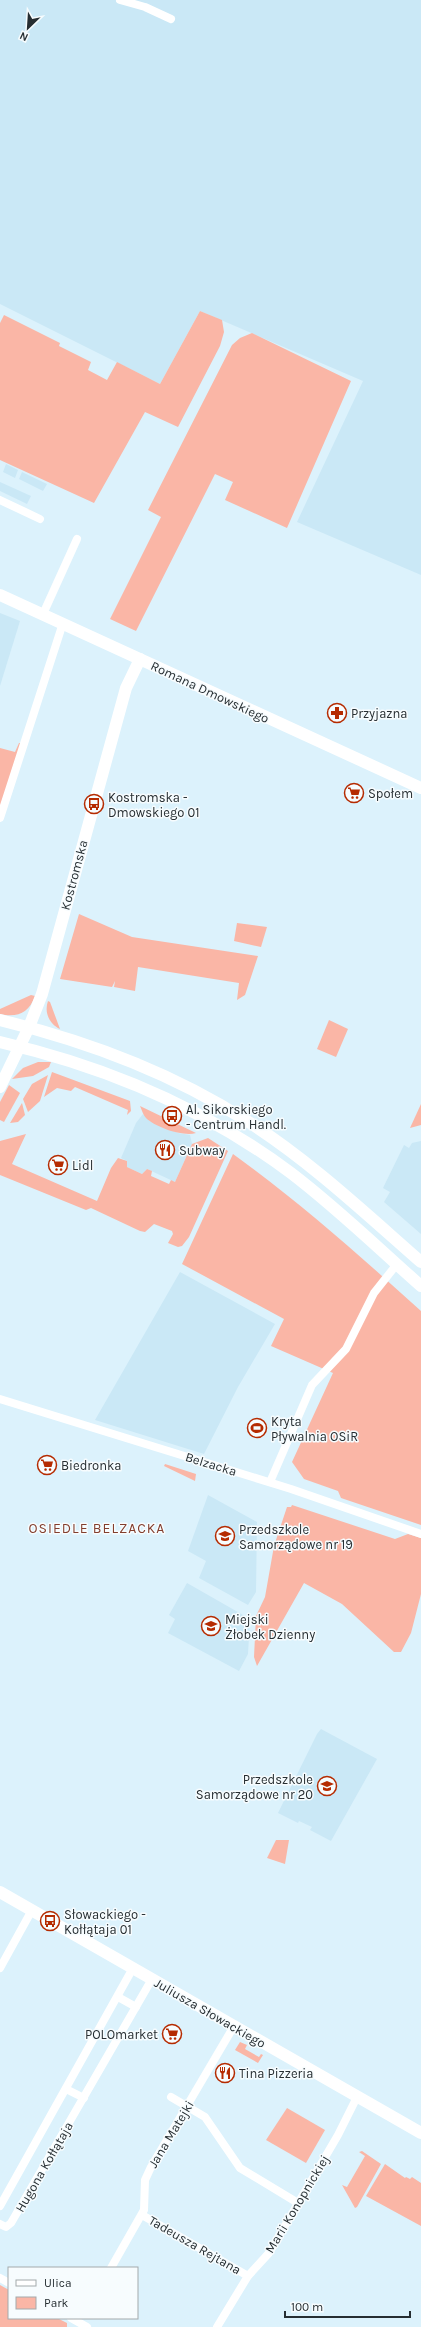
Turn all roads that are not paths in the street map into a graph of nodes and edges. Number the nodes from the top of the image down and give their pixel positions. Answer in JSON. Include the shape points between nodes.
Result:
{"nodes":[{"id":1,"x":120,"y":0,"type":"edge"},
{"id":2,"x":171,"y":19,"type":"dead end"},
{"id":3,"x":0,"y":500,"type":"edge"},
{"id":4,"x":40,"y":519,"type":"dead end"},
{"id":5,"x":77,"y":539,"type":"dead end"},
{"id":6,"x":0,"y":595,"type":"edge"},
{"id":7,"x":43,"y":614,"type":"junction"},
{"id":8,"x":63,"y":623,"type":"junction"},
{"id":9,"x":140,"y":659,"type":"junction"},
{"id":10,"x":421,"y":788,"type":"edge"},
{"id":11,"x":0,"y":818,"type":"edge"},
{"id":12,"x":0,"y":1020,"type":"edge"},
{"id":13,"x":29,"y":1027,"type":"junction"},
{"id":14,"x":0,"y":1042,"type":"edge"},
{"id":15,"x":20,"y":1046,"type":"junction"},
{"id":16,"x":0,"y":1087,"type":"edge"},
{"id":17,"x":421,"y":1262,"type":"edge"},
{"id":18,"x":397,"y":1264,"type":"junction"},
{"id":19,"x":421,"y":1286,"type":"edge"},
{"id":20,"x":0,"y":1399,"type":"edge"},
{"id":21,"x":270,"y":1482,"type":"junction"},
{"id":22,"x":421,"y":1534,"type":"edge"},
{"id":23,"x":0,"y":1892,"type":"edge"},
{"id":24,"x":32,"y":1910,"type":"junction"},
{"id":25,"x":0,"y":1968,"type":"edge"},
{"id":26,"x":133,"y":1968,"type":"junction"},
{"id":27,"x":152,"y":1980,"type":"junction"},
{"id":28,"x":118,"y":1997,"type":"junction"},
{"id":29,"x":136,"y":2007,"type":"junction"},
{"id":30,"x":234,"y":2026,"type":"junction"},
{"id":31,"x":66,"y":2089,"type":"junction"},
{"id":32,"x":171,"y":2096,"type":"dead end"},
{"id":33,"x":357,"y":2097,"type":"junction"},
{"id":34,"x":84,"y":2098,"type":"junction"},
{"id":35,"x":188,"y":2106,"type":"junction"},
{"id":36,"x":421,"y":2133,"type":"edge"},
{"id":37,"x":298,"y":2203,"type":"junction"},
{"id":38,"x":0,"y":2206,"type":"edge"},
{"id":39,"x":142,"y":2215,"type":"junction"},
{"id":40,"x":0,"y":2224,"type":"edge"},
{"id":41,"x":112,"y":2267,"type":"edge"},
{"id":42,"x":248,"y":2276,"type":"junction"},
{"id":43,"x":217,"y":2327,"type":"edge"}],
"edges":[{"from":1,"to":2,"type":"street","via":[[146,7]]},
{"from":3,"to":4,"type":"street"},
{"from":5,"to":7,"type":"street"},
{"from":6,"to":7,"type":"street","name":"Romana Dmowskiego"},
{"from":7,"to":8,"type":"street","name":"Romana Dmowskiego"},
{"from":8,"to":9,"type":"street","name":"Romana Dmowskiego"},
{"from":8,"to":11,"type":"street"},
{"from":9,"to":10,"type":"street","name":"Romana Dmowskiego"},
{"from":9,"to":13,"type":"street","name":"Kostromska","via":[[126,688],[42,994]]},
{"from":12,"to":13,"type":"street"},
{"from":13,"to":15,"type":"street","name":"Kostromska"},
{"from":13,"to":17,"type":"street","via":[[138,1064],[247,1121],[321,1174]]},
{"from":14,"to":15,"type":"street"},
{"from":15,"to":16,"type":"street","name":"Kostromska"},
{"from":15,"to":18,"type":"street","via":[[140,1086],[223,1128],[264,1154],[312,1190]]},
{"from":18,"to":19,"type":"street"},
{"from":18,"to":21,"type":"street","via":[[374,1293],[346,1349],[312,1385]]},
{"from":20,"to":21,"type":"street","name":"Belzacka"},
{"from":21,"to":22,"type":"street","name":"Belzacka"},
{"from":23,"to":24,"type":"street","name":"Juliusza Słowackiego"},
{"from":24,"to":25,"type":"street"},
{"from":24,"to":26,"type":"street","name":"Juliusza Słowackiego"},
{"from":26,"to":27,"type":"street","name":"Juliusza Słowackiego"},
{"from":26,"to":28,"type":"street","name":"Hugona Kołłątaja"},
{"from":27,"to":29,"type":"street","name":"Hugona Kołłątaja"},
{"from":27,"to":30,"type":"street","name":"Juliusza Słowackiego"},
{"from":28,"to":29,"type":"street"},
{"from":28,"to":31,"type":"street","name":"Hugona Kołłątaja"},
{"from":29,"to":34,"type":"street","name":"Hugona Kołłątaja"},
{"from":30,"to":33,"type":"street","name":"Juliusza Słowackiego"},
{"from":30,"to":35,"type":"street","name":"Jana Matejki"},
{"from":31,"to":34,"type":"street"},
{"from":31,"to":38,"type":"street","name":"Hugona Kołłątaja"},
{"from":32,"to":35,"type":"street"},
{"from":33,"to":36,"type":"street","name":"Juliusza Słowackiego"},
{"from":33,"to":37,"type":"street","name":"Marii Konopnickiej"},
{"from":34,"to":40,"type":"street","name":"Hugona Kołłątaja","via":[[10,2225],[6,2227]]},
{"from":35,"to":37,"type":"street","via":[[205,2117],[240,2168]]},
{"from":35,"to":39,"type":"street","name":"Jana Matejki","via":[[148,2173]]},
{"from":37,"to":42,"type":"street","name":"Marii Konopnickiej","via":[[269,2253]]},
{"from":39,"to":41,"type":"street","name":"Jana Matejki"},
{"from":39,"to":42,"type":"street","name":"Tadeusza Rejtana"},
{"from":42,"to":43,"type":"street","name":"Marii Konopnickiej"}]}
